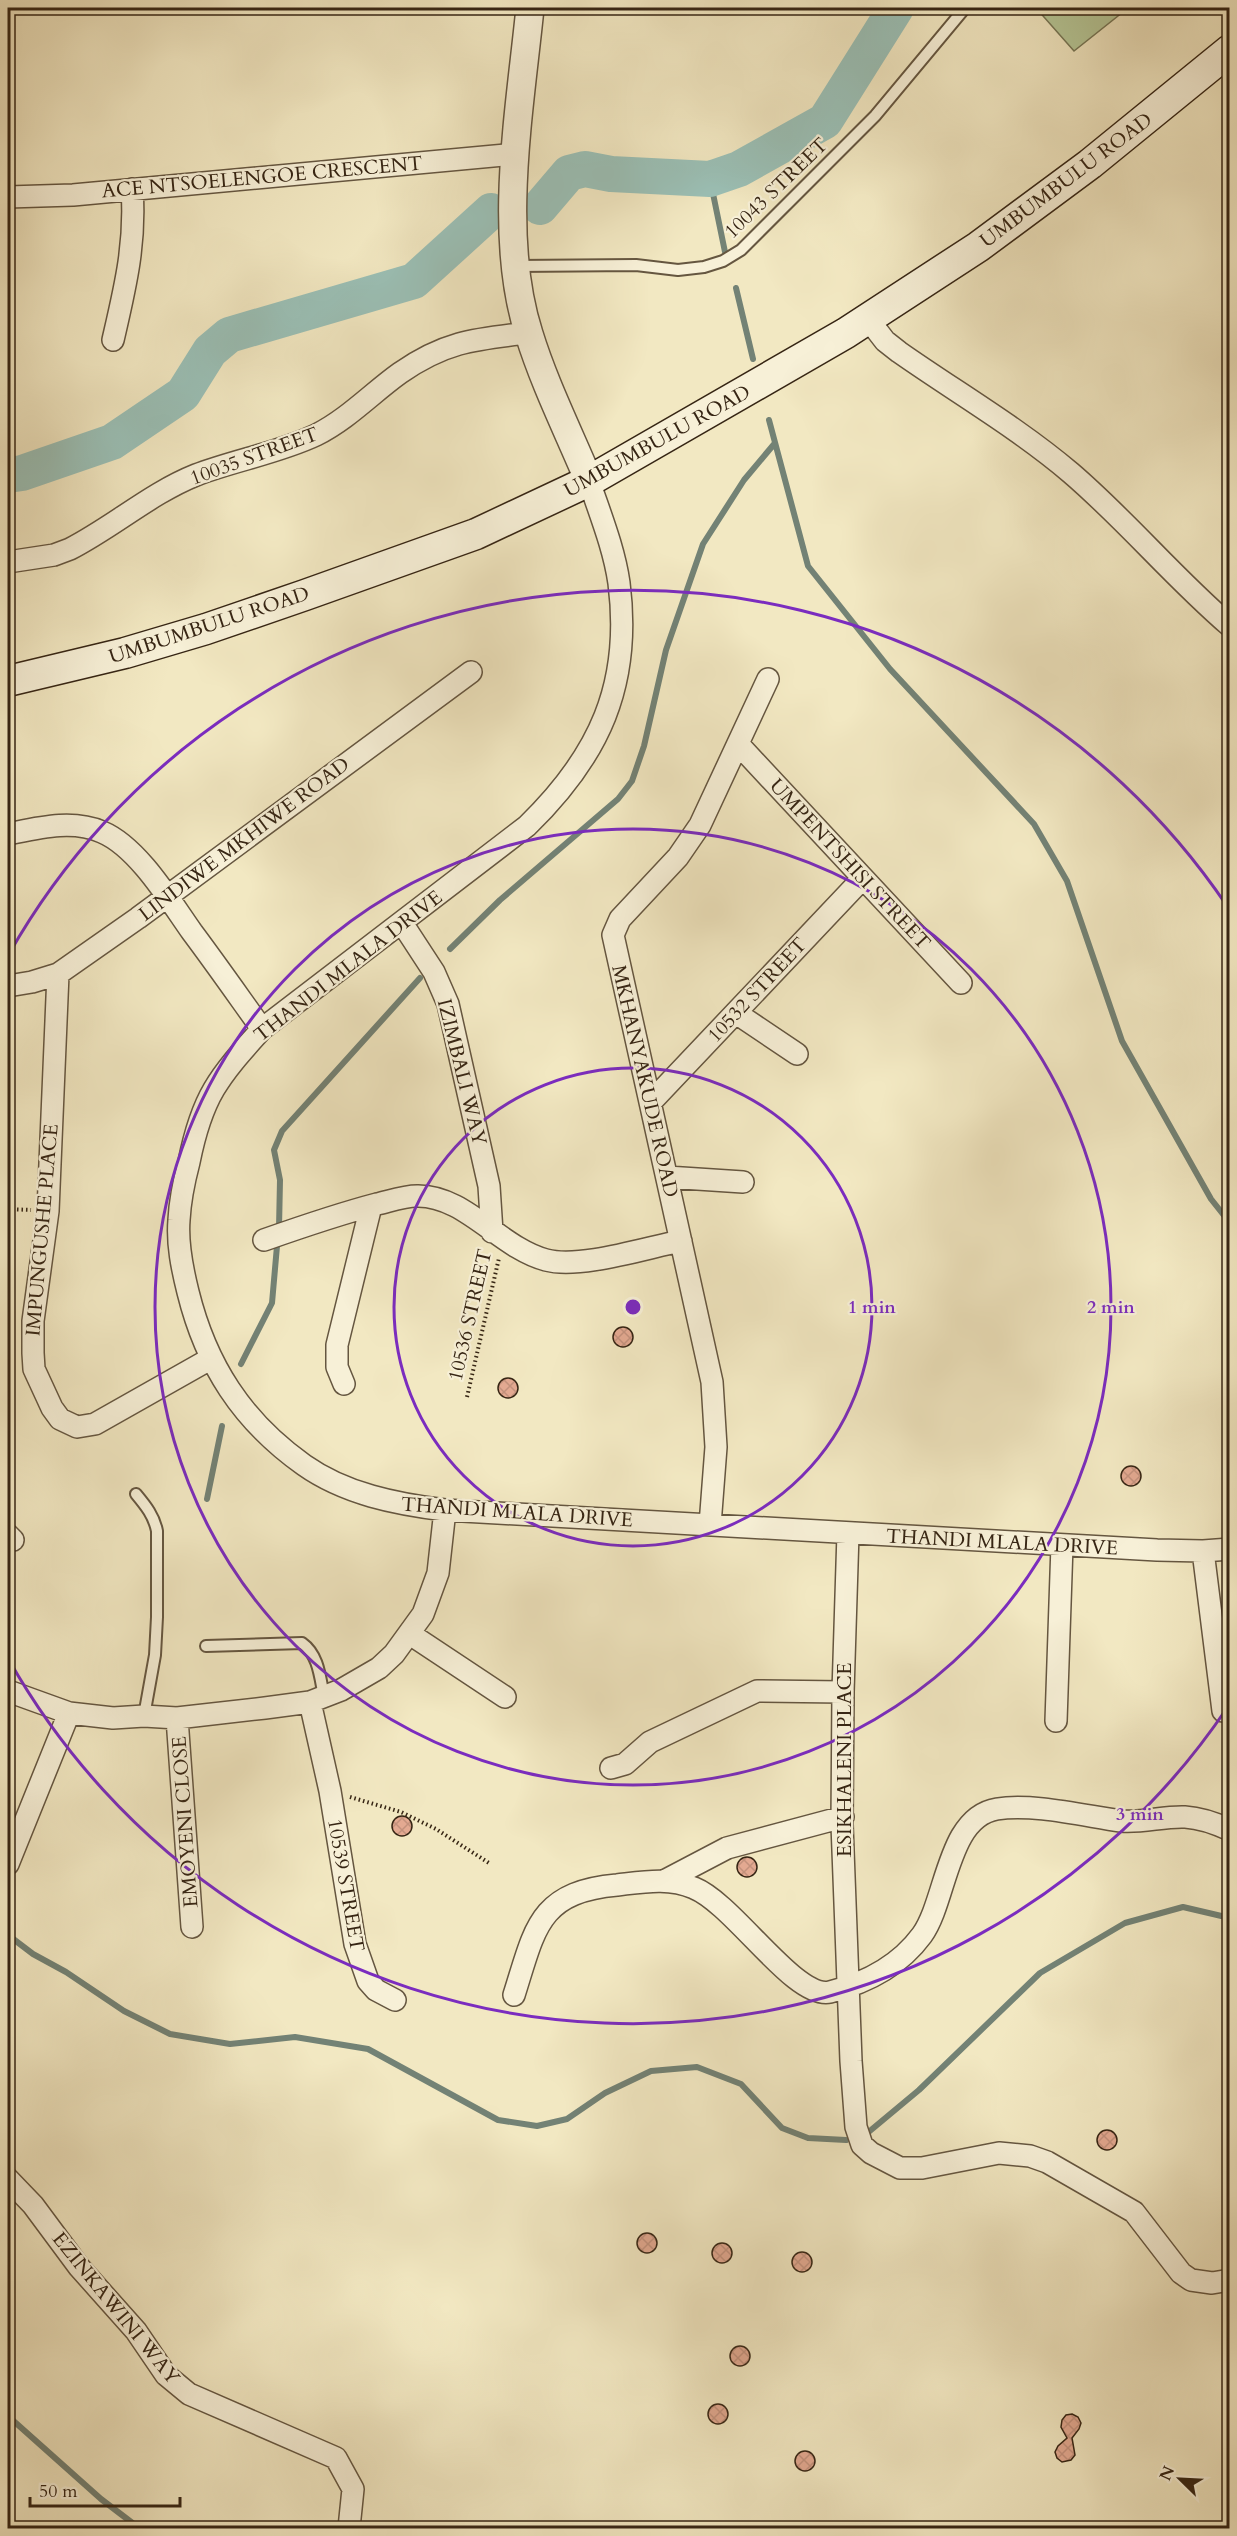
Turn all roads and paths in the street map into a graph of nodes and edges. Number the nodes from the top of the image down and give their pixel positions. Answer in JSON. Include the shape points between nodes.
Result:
{"nodes":[{"id":1,"x":530,"y":8,"type":"edge"},
{"id":2,"x":965,"y":8,"type":"edge"},
{"id":3,"x":1230,"y":50,"type":"edge"},
{"id":4,"x":516,"y":154,"type":"junction"},
{"id":5,"x":132,"y":189,"type":"junction"},
{"id":6,"x":8,"y":196,"type":"edge"},
{"id":7,"x":515,"y":266,"type":"junction"},
{"id":8,"x":868,"y":319,"type":"junction"},
{"id":9,"x":528,"y":333,"type":"junction"},
{"id":10,"x":113,"y":340,"type":"dead end"},
{"id":11,"x":589,"y":481,"type":"junction"},
{"id":12,"x":8,"y":562,"type":"edge"},
{"id":13,"x":1230,"y":626,"type":"edge"},
{"id":14,"x":471,"y":672,"type":"dead end"},
{"id":15,"x":768,"y":679,"type":"dead end"},
{"id":16,"x":8,"y":681,"type":"edge"},
{"id":17,"x":739,"y":745,"type":"junction"},
{"id":18,"x":8,"y":834,"type":"edge"},
{"id":19,"x":863,"y":878,"type":"junction"},
{"id":20,"x":166,"y":896,"type":"junction"},
{"id":21,"x":402,"y":923,"type":"junction"},
{"id":22,"x":58,"y":974,"type":"junction"},
{"id":23,"x":961,"y":983,"type":"dead end"},
{"id":24,"x":8,"y":986,"type":"edge"},
{"id":25,"x":736,"y":1013,"type":"junction"},
{"id":26,"x":262,"y":1029,"type":"junction"},
{"id":27,"x":797,"y":1054,"type":"dead end"},
{"id":28,"x":651,"y":1102,"type":"junction"},
{"id":29,"x":667,"y":1177,"type":"junction"},
{"id":30,"x":743,"y":1182,"type":"dead end"},
{"id":31,"x":371,"y":1206,"type":"junction"},
{"id":32,"x":497,"y":1236,"type":"junction"},
{"id":33,"x":264,"y":1240,"type":"dead end"},
{"id":34,"x":681,"y":1241,"type":"junction"},
{"id":35,"x":210,"y":1359,"type":"junction"},
{"id":36,"x":344,"y":1384,"type":"dead end"},
{"id":37,"x":467,"y":1397,"type":"dead end"},
{"id":38,"x":136,"y":1494,"type":"dead end"},
{"id":39,"x":445,"y":1510,"type":"junction"},
{"id":40,"x":710,"y":1525,"type":"junction"},
{"id":41,"x":848,"y":1533,"type":"junction"},
{"id":42,"x":1062,"y":1545,"type":"junction"},
{"id":43,"x":1230,"y":1549,"type":"edge"},
{"id":44,"x":1203,"y":1551,"type":"junction"},
{"id":45,"x":410,"y":1634,"type":"junction"},
{"id":46,"x":206,"y":1646,"type":"dead end"},
{"id":47,"x":8,"y":1691,"type":"edge"},
{"id":48,"x":843,"y":1692,"type":"junction"},
{"id":49,"x":505,"y":1697,"type":"dead end"},
{"id":50,"x":317,"y":1700,"type":"junction"},
{"id":51,"x":1223,"y":1711,"type":"dead end"},
{"id":52,"x":69,"y":1713,"type":"junction"},
{"id":53,"x":144,"y":1716,"type":"junction"},
{"id":54,"x":177,"y":1718,"type":"junction"},
{"id":55,"x":1056,"y":1721,"type":"dead end"},
{"id":56,"x":611,"y":1768,"type":"dead end"},
{"id":57,"x":330,"y":1791,"type":"junction"},
{"id":58,"x":843,"y":1817,"type":"junction"},
{"id":59,"x":1230,"y":1830,"type":"edge"},
{"id":60,"x":489,"y":1863,"type":"dead end"},
{"id":61,"x":8,"y":1864,"type":"edge"},
{"id":62,"x":666,"y":1880,"type":"junction"},
{"id":63,"x":192,"y":1927,"type":"dead end"},
{"id":64,"x":846,"y":1986,"type":"junction"},
{"id":65,"x":514,"y":1995,"type":"dead end"},
{"id":66,"x":395,"y":2000,"type":"dead end"},
{"id":67,"x":8,"y":2179,"type":"edge"},
{"id":68,"x":1230,"y":2280,"type":"edge"},
{"id":69,"x":349,"y":2529,"type":"edge"}],
"edges":[{"from":1,"to":4,"type":"street"},
{"from":2,"to":7,"type":"lane","name":"10043 STREET","via":[[855,136],[741,250],[723,261],[678,270]]},
{"from":3,"to":8,"type":"main road","name":"UMBUMBULU ROAD","via":[[1044,198]]},
{"from":4,"to":5,"type":"street","name":"ACE NTSOELENGOE CRESCENT"},
{"from":4,"to":7,"type":"street"},
{"from":5,"to":6,"type":"street","name":"ACE NTSOELENGOE CRESCENT"},
{"from":5,"to":10,"type":"street","via":[[132,253]]},
{"from":7,"to":9,"type":"street"},
{"from":8,"to":11,"type":"main road","name":"UMBUMBULU ROAD"},
{"from":8,"to":13,"type":"street","via":[[899,352],[1025,437],[1073,475]]},
{"from":9,"to":11,"type":"street"},
{"from":9,"to":12,"type":"street","name":"10035 STREET","via":[[457,342],[418,362],[316,435],[176,484],[70,549]]},
{"from":11,"to":16,"type":"main road","name":"UMBUMBULU ROAD","via":[[476,534],[272,607],[125,653]]},
{"from":11,"to":21,"type":"street","name":"THANDI MLALA DRIVE","via":[[611,545],[622,628],[621,657],[603,724],[589,752],[556,798],[527,826]]},
{"from":14,"to":20,"type":"street","name":"LINDIWE MKHIWE ROAD"},
{"from":15,"to":17,"type":"street","name":"MKHANYAKUDE ROAD"},
{"from":17,"to":19,"type":"street","name":"UMPENTSHISI STREET"},
{"from":17,"to":28,"type":"street","name":"MKHANYAKUDE ROAD","via":[[690,841],[620,919],[613,935]]},
{"from":18,"to":20,"type":"street","via":[[71,825],[101,831],[128,850]]},
{"from":19,"to":23,"type":"street","name":"UMPENTSHISI STREET"},
{"from":19,"to":25,"type":"street","name":"10532 STREET"},
{"from":20,"to":22,"type":"street","name":"LINDIWE MKHIWE ROAD"},
{"from":20,"to":26,"type":"street"},
{"from":21,"to":26,"type":"street","name":"THANDI MLALA DRIVE"},
{"from":21,"to":32,"type":"street","name":"IZIMBALI WAY","via":[[434,972],[448,1004]]},
{"from":22,"to":24,"type":"street","name":"LINDIWE MKHIWE ROAD"},
{"from":22,"to":35,"type":"street","name":"IMPUNGUSHE PLACE","via":[[48,1210],[33,1321],[34,1369],[60,1419],[83,1427],[95,1424]]},
{"from":25,"to":27,"type":"street"},
{"from":25,"to":28,"type":"street","name":"10532 STREET"},
{"from":26,"to":35,"type":"street","name":"THANDI MLALA DRIVE","via":[[214,1090],[196,1132],[184,1179],[179,1221],[181,1263]]},
{"from":28,"to":29,"type":"street","name":"MKHANYAKUDE ROAD"},
{"from":29,"to":30,"type":"street"},
{"from":29,"to":34,"type":"street","name":"MKHANYAKUDE ROAD"},
{"from":31,"to":32,"type":"street","via":[[430,1197],[452,1204]]},
{"from":31,"to":33,"type":"street"},
{"from":31,"to":36,"type":"street","via":[[337,1345],[337,1367]]},
{"from":32,"to":34,"type":"street","via":[[524,1252],[561,1263]]},
{"from":32,"to":37,"type":"path","name":"10536 STREET"},
{"from":34,"to":40,"type":"street","name":"MKHANYAKUDE ROAD","via":[[712,1382],[716,1447]]},
{"from":35,"to":39,"type":"street","name":"THANDI MLALA DRIVE","via":[[242,1408],[305,1466],[379,1499]]},
{"from":38,"to":53,"type":"lane","via":[[150,1511],[157,1531],[155,1654]]},
{"from":39,"to":40,"type":"street","name":"THANDI MLALA DRIVE"},
{"from":39,"to":45,"type":"street","via":[[438,1573],[423,1614]]},
{"from":40,"to":41,"type":"street","name":"THANDI MLALA DRIVE"},
{"from":41,"to":42,"type":"street","name":"THANDI MLALA DRIVE"},
{"from":41,"to":48,"type":"street","name":"ESIKHALENI PLACE"},
{"from":42,"to":44,"type":"street","name":"THANDI MLALA DRIVE"},
{"from":42,"to":55,"type":"street"},
{"from":43,"to":44,"type":"street","name":"THANDI MLALA DRIVE"},
{"from":44,"to":51,"type":"street"},
{"from":45,"to":49,"type":"street"},
{"from":45,"to":50,"type":"street","via":[[379,1668]]},
{"from":46,"to":50,"type":"lane","via":[[302,1644],[315,1657]]},
{"from":47,"to":52,"type":"street"},
{"from":48,"to":56,"type":"street","via":[[757,1691],[650,1742],[625,1764]]},
{"from":48,"to":58,"type":"street","name":"ESIKHALENI PLACE"},
{"from":50,"to":54,"type":"street"},
{"from":50,"to":57,"type":"street","name":"10539 STREET"},
{"from":52,"to":53,"type":"street","via":[[113,1718]]},
{"from":52,"to":61,"type":"street"},
{"from":53,"to":54,"type":"street"},
{"from":54,"to":63,"type":"street","name":"EMOYENI CLOSE"},
{"from":57,"to":60,"type":"path","name":"10539 STREET","via":[[401,1812]]},
{"from":57,"to":66,"type":"street","name":"10539 STREET","via":[[362,1969],[376,1990]]},
{"from":58,"to":62,"type":"street","via":[[727,1848]]},
{"from":58,"to":64,"type":"street","name":"ESIKHALENI PLACE"},
{"from":59,"to":64,"type":"street","via":[[1184,1817],[1124,1821],[1011,1808],[987,1812],[966,1829],[958,1844],[922,1934],[880,1973]]},
{"from":62,"to":64,"type":"street","via":[[709,1895],[810,1990],[828,1993]]},
{"from":62,"to":65,"type":"street","via":[[600,1886],[565,1897],[539,1923]]},
{"from":64,"to":68,"type":"street","name":"ESIKHALENI PLACE","via":[[856,2127],[862,2145],[871,2153],[900,2168],[999,2153],[1030,2156],[1065,2171],[1134,2212],[1191,2280]]},
{"from":67,"to":69,"type":"street","name":"EZINKAWINI WAY","via":[[136,2331],[166,2375],[189,2394],[336,2458],[353,2489]]}]}
